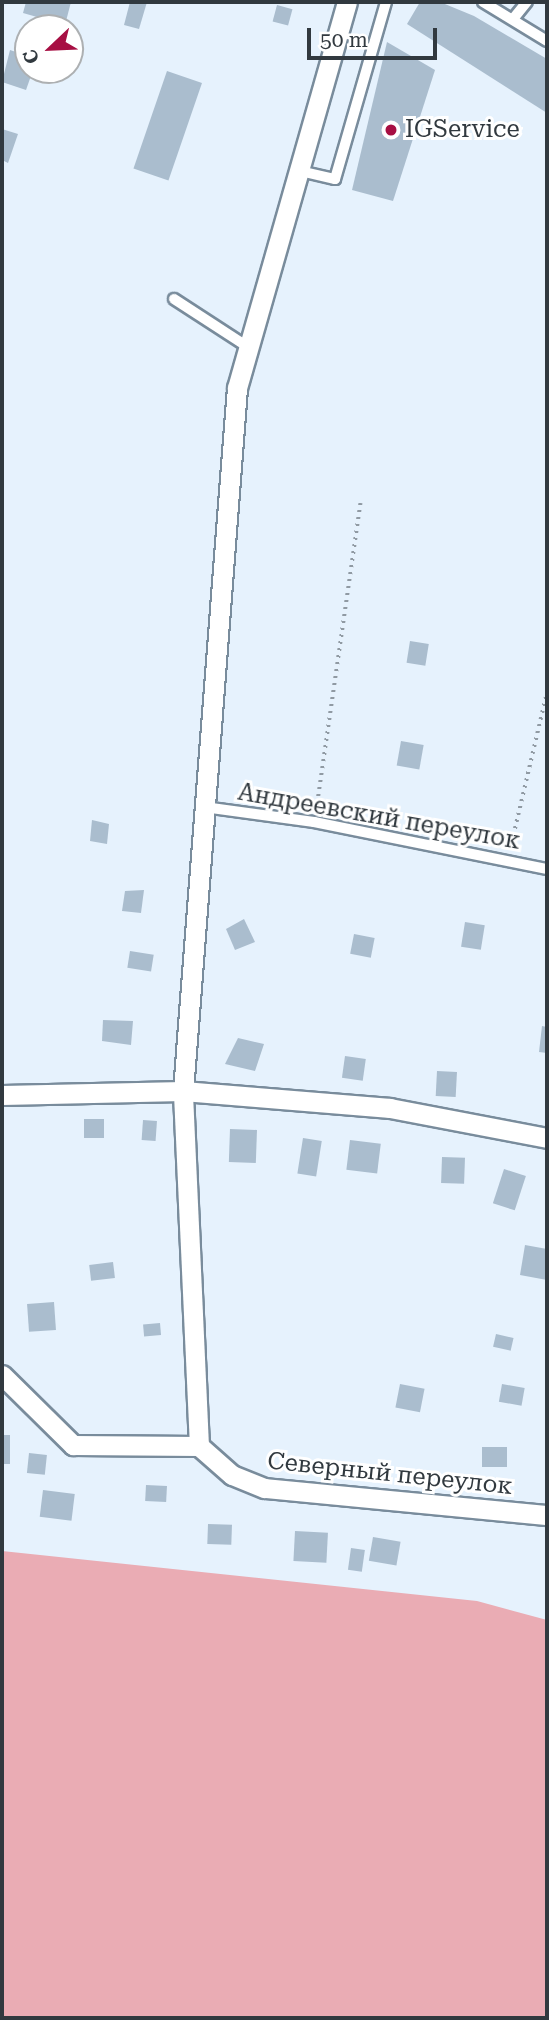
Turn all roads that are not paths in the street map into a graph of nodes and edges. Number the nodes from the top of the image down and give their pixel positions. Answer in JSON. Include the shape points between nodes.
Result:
{"nodes":[{"id":1,"x":348,"y":2,"type":"edge"},
{"id":2,"x":386,"y":2,"type":"edge"},
{"id":3,"x":483,"y":2,"type":"edge"},
{"id":4,"x":527,"y":2,"type":"edge"},
{"id":5,"x":513,"y":19,"type":"junction"},
{"id":6,"x":547,"y":41,"type":"edge"},
{"id":7,"x":300,"y":171,"type":"junction"},
{"id":8,"x":174,"y":299,"type":"dead end"},
{"id":9,"x":248,"y":347,"type":"junction"},
{"id":10,"x":204,"y":807,"type":"junction"},
{"id":11,"x":547,"y":869,"type":"edge"},
{"id":12,"x":183,"y":1091,"type":"junction"},
{"id":13,"x":2,"y":1095,"type":"edge"},
{"id":14,"x":547,"y":1138,"type":"edge"},
{"id":15,"x":2,"y":1375,"type":"edge"},
{"id":16,"x":199,"y":1446,"type":"junction"},
{"id":17,"x":547,"y":1515,"type":"edge"}],
"edges":[{"from":1,"to":7,"type":"street"},
{"from":2,"to":7,"type":"lane","via":[[335,179]]},
{"from":3,"to":5,"type":"lane"},
{"from":4,"to":5,"type":"lane"},
{"from":5,"to":6,"type":"lane"},
{"from":7,"to":9,"type":"street"},
{"from":8,"to":9,"type":"lane"},
{"from":9,"to":10,"type":"street","via":[[237,388]]},
{"from":10,"to":11,"type":"lane","name":"Андреевский переулок","via":[[314,822]]},
{"from":10,"to":12,"type":"street"},
{"from":12,"to":13,"type":"street"},
{"from":12,"to":14,"type":"street","via":[[390,1108]]},
{"from":12,"to":16,"type":"street"},
{"from":15,"to":16,"type":"street","via":[[73,1444]]},
{"from":16,"to":17,"type":"street","name":"Северный переулок","via":[[232,1475],[265,1489]]}]}
